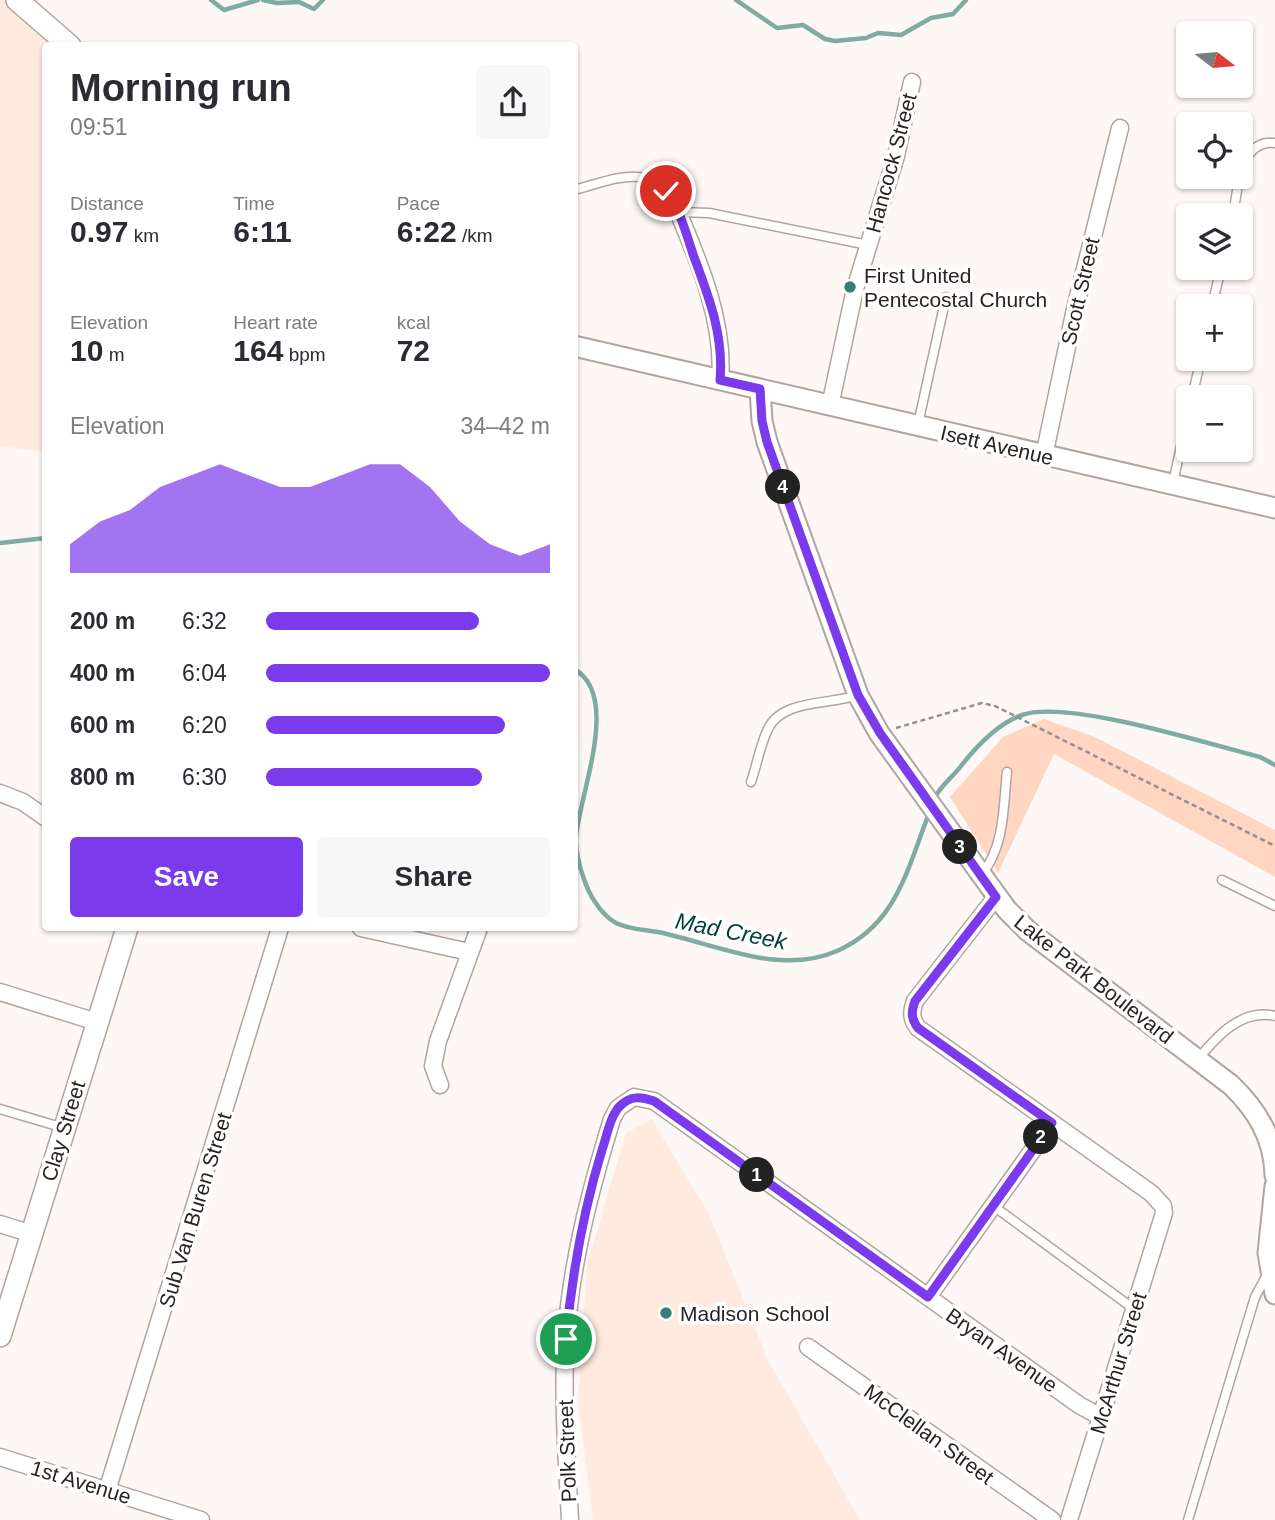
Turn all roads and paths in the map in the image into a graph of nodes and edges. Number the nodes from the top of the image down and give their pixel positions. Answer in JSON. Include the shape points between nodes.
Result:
{"nodes":[{"id":1,"x":18,"y":0,"type":"edge"},
{"id":2,"x":65,"y":42,"type":"edge"},
{"id":3,"x":912,"y":82,"type":"dead end"},
{"id":4,"x":1120,"y":128,"type":"dead end"},
{"id":5,"x":1275,"y":143,"type":"edge"},
{"id":6,"x":578,"y":189,"type":"edge"},
{"id":7,"x":1236,"y":203,"type":"edge"},
{"id":8,"x":678,"y":212,"type":"junction"},
{"id":9,"x":868,"y":245,"type":"junction"},
{"id":10,"x":946,"y":297,"type":"dead end"},
{"id":11,"x":578,"y":347,"type":"edge"},
{"id":12,"x":720,"y":380,"type":"junction"},
{"id":13,"x":760,"y":389,"type":"junction"},
{"id":14,"x":830,"y":406,"type":"junction"},
{"id":15,"x":917,"y":426,"type":"junction"},
{"id":16,"x":1044,"y":456,"type":"junction"},
{"id":17,"x":1177,"y":462,"type":"edge"},
{"id":18,"x":1172,"y":485,"type":"junction"},
{"id":19,"x":1275,"y":508,"type":"edge"},
{"id":20,"x":858,"y":695,"type":"junction"},
{"id":21,"x":880,"y":733,"type":"junction"},
{"id":22,"x":1007,"y":772,"type":"dead end"},
{"id":23,"x":751,"y":782,"type":"dead end"},
{"id":24,"x":0,"y":793,"type":"edge"},
{"id":25,"x":42,"y":815,"type":"edge"},
{"id":26,"x":1275,"y":846,"type":"edge"},
{"id":27,"x":981,"y":876,"type":"junction"},
{"id":28,"x":1222,"y":880,"type":"dead end"},
{"id":29,"x":996,"y":897,"type":"junction"},
{"id":30,"x":1275,"y":906,"type":"edge"},
{"id":31,"x":126,"y":931,"type":"edge"},
{"id":32,"x":279,"y":931,"type":"edge"},
{"id":33,"x":374,"y":931,"type":"edge"},
{"id":34,"x":478,"y":931,"type":"edge"},
{"id":35,"x":469,"y":952,"type":"junction"},
{"id":36,"x":0,"y":992,"type":"edge"},
{"id":37,"x":1275,"y":1016,"type":"edge"},
{"id":38,"x":97,"y":1022,"type":"junction"},
{"id":39,"x":1198,"y":1060,"type":"junction"},
{"id":40,"x":440,"y":1085,"type":"dead end"},
{"id":41,"x":628,"y":1100,"type":"joint"},
{"id":42,"x":0,"y":1109,"type":"edge"},
{"id":43,"x":1052,"y":1123,"type":"junction"},
{"id":44,"x":1269,"y":1123,"type":"edge"},
{"id":45,"x":64,"y":1128,"type":"junction"},
{"id":46,"x":1275,"y":1175,"type":"edge"},
{"id":47,"x":1275,"y":1186,"type":"edge"},
{"id":48,"x":992,"y":1205,"type":"junction"},
{"id":49,"x":0,"y":1224,"type":"edge"},
{"id":50,"x":32,"y":1234,"type":"junction"},
{"id":51,"x":1270,"y":1269,"type":"junction"},
{"id":52,"x":1275,"y":1294,"type":"edge"},
{"id":53,"x":928,"y":1297,"type":"junction"},
{"id":54,"x":1135,"y":1310,"type":"junction"},
{"id":55,"x":0,"y":1336,"type":"edge"},
{"id":56,"x":808,"y":1347,"type":"dead end"},
{"id":57,"x":1101,"y":1417,"type":"junction"},
{"id":58,"x":0,"y":1457,"type":"edge"},
{"id":59,"x":107,"y":1491,"type":"junction"},
{"id":60,"x":201,"y":1520,"type":"edge"},
{"id":61,"x":570,"y":1520,"type":"edge"},
{"id":62,"x":1052,"y":1520,"type":"edge"},
{"id":63,"x":1069,"y":1520,"type":"edge"},
{"id":64,"x":1188,"y":1520,"type":"edge"}],
"edges":[{"from":1,"to":2,"type":"main road"},
{"from":3,"to":9,"type":"street","name":"Hancock Street","via":[[896,156]]},
{"from":4,"to":16,"type":"street","name":"Scott Street"},
{"from":5,"to":7,"type":"lane","via":[[1264,142],[1245,159]]},
{"from":6,"to":8,"type":"lane","via":[[620,177],[649,177],[666,191]]},
{"from":8,"to":9,"type":"lane","via":[[709,213]]},
{"from":8,"to":12,"type":"street","via":[[719,335]]},
{"from":9,"to":14,"type":"street","name":"Hancock Street"},
{"from":10,"to":15,"type":"lane"},
{"from":11,"to":12,"type":"street","name":"Isett Avenue"},
{"from":12,"to":13,"type":"street","name":"Isett Avenue"},
{"from":13,"to":14,"type":"street","name":"Isett Avenue"},
{"from":13,"to":20,"type":"street","name":"Lake Park Boulevard","via":[[767,442]]},
{"from":14,"to":15,"type":"street","name":"Isett Avenue"},
{"from":15,"to":16,"type":"street","name":"Isett Avenue"},
{"from":16,"to":18,"type":"street","name":"Isett Avenue"},
{"from":17,"to":18,"type":"lane"},
{"from":18,"to":19,"type":"street","name":"Isett Avenue"},
{"from":20,"to":21,"type":"street","name":"Lake Park Boulevard"},
{"from":20,"to":23,"type":"lane","via":[[777,716],[768,729]]},
{"from":21,"to":26,"type":"path","via":[[982,703],[995,706]]},
{"from":21,"to":27,"type":"street","name":"Lake Park Boulevard"},
{"from":22,"to":27,"type":"lane","via":[[1000,840]]},
{"from":24,"to":25,"type":"street"},
{"from":27,"to":29,"type":"street","name":"Lake Park Boulevard"},
{"from":28,"to":30,"type":"lane"},
{"from":29,"to":39,"type":"street","name":"Lake Park Boulevard","via":[[1028,931]]},
{"from":29,"to":43,"type":"street","via":[[915,1001],[912,1021]]},
{"from":31,"to":38,"type":"main road","name":"Clay Street"},
{"from":32,"to":59,"type":"street","name":"Sub Van Buren Street"},
{"from":33,"to":35,"type":"street"},
{"from":34,"to":35,"type":"street"},
{"from":35,"to":40,"type":"street","via":[[434,1057]]},
{"from":36,"to":38,"type":"street"},
{"from":37,"to":39,"type":"lane","via":[[1253,1013],[1244,1017]]},
{"from":38,"to":45,"type":"main road","name":"Clay Street"},
{"from":39,"to":44,"type":"street","name":"Lake Park Boulevard"},
{"from":41,"to":53,"type":"street","name":"Bryan Avenue","via":[[643,1097],[654,1101]]},
{"from":41,"to":61,"type":"street","name":"Polk Street","via":[[612,1119],[593,1182],[570,1296],[565,1376]]},
{"from":42,"to":45,"type":"lane"},
{"from":43,"to":48,"type":"street"},
{"from":43,"to":54,"type":"street","name":"McArthur Street","via":[[1163,1206]]},
{"from":44,"to":46,"type":"street","name":"Lake Park Boulevard"},
{"from":45,"to":50,"type":"main road","name":"Clay Street"},
{"from":47,"to":51,"type":"street","via":[[1268,1233]]},
{"from":48,"to":53,"type":"street"},
{"from":48,"to":54,"type":"lane"},
{"from":49,"to":50,"type":"street"},
{"from":50,"to":55,"type":"main road","name":"Clay Street"},
{"from":51,"to":52,"type":"street"},
{"from":51,"to":64,"type":"lane","via":[[1255,1297]]},
{"from":53,"to":57,"type":"street","name":"Bryan Avenue"},
{"from":54,"to":57,"type":"street","name":"McArthur Street"},
{"from":56,"to":62,"type":"street","name":"McClellan Street"},
{"from":57,"to":63,"type":"street","name":"McArthur Street"},
{"from":58,"to":59,"type":"street","name":"1st Avenue"},
{"from":59,"to":60,"type":"street","name":"1st Avenue"}]}
